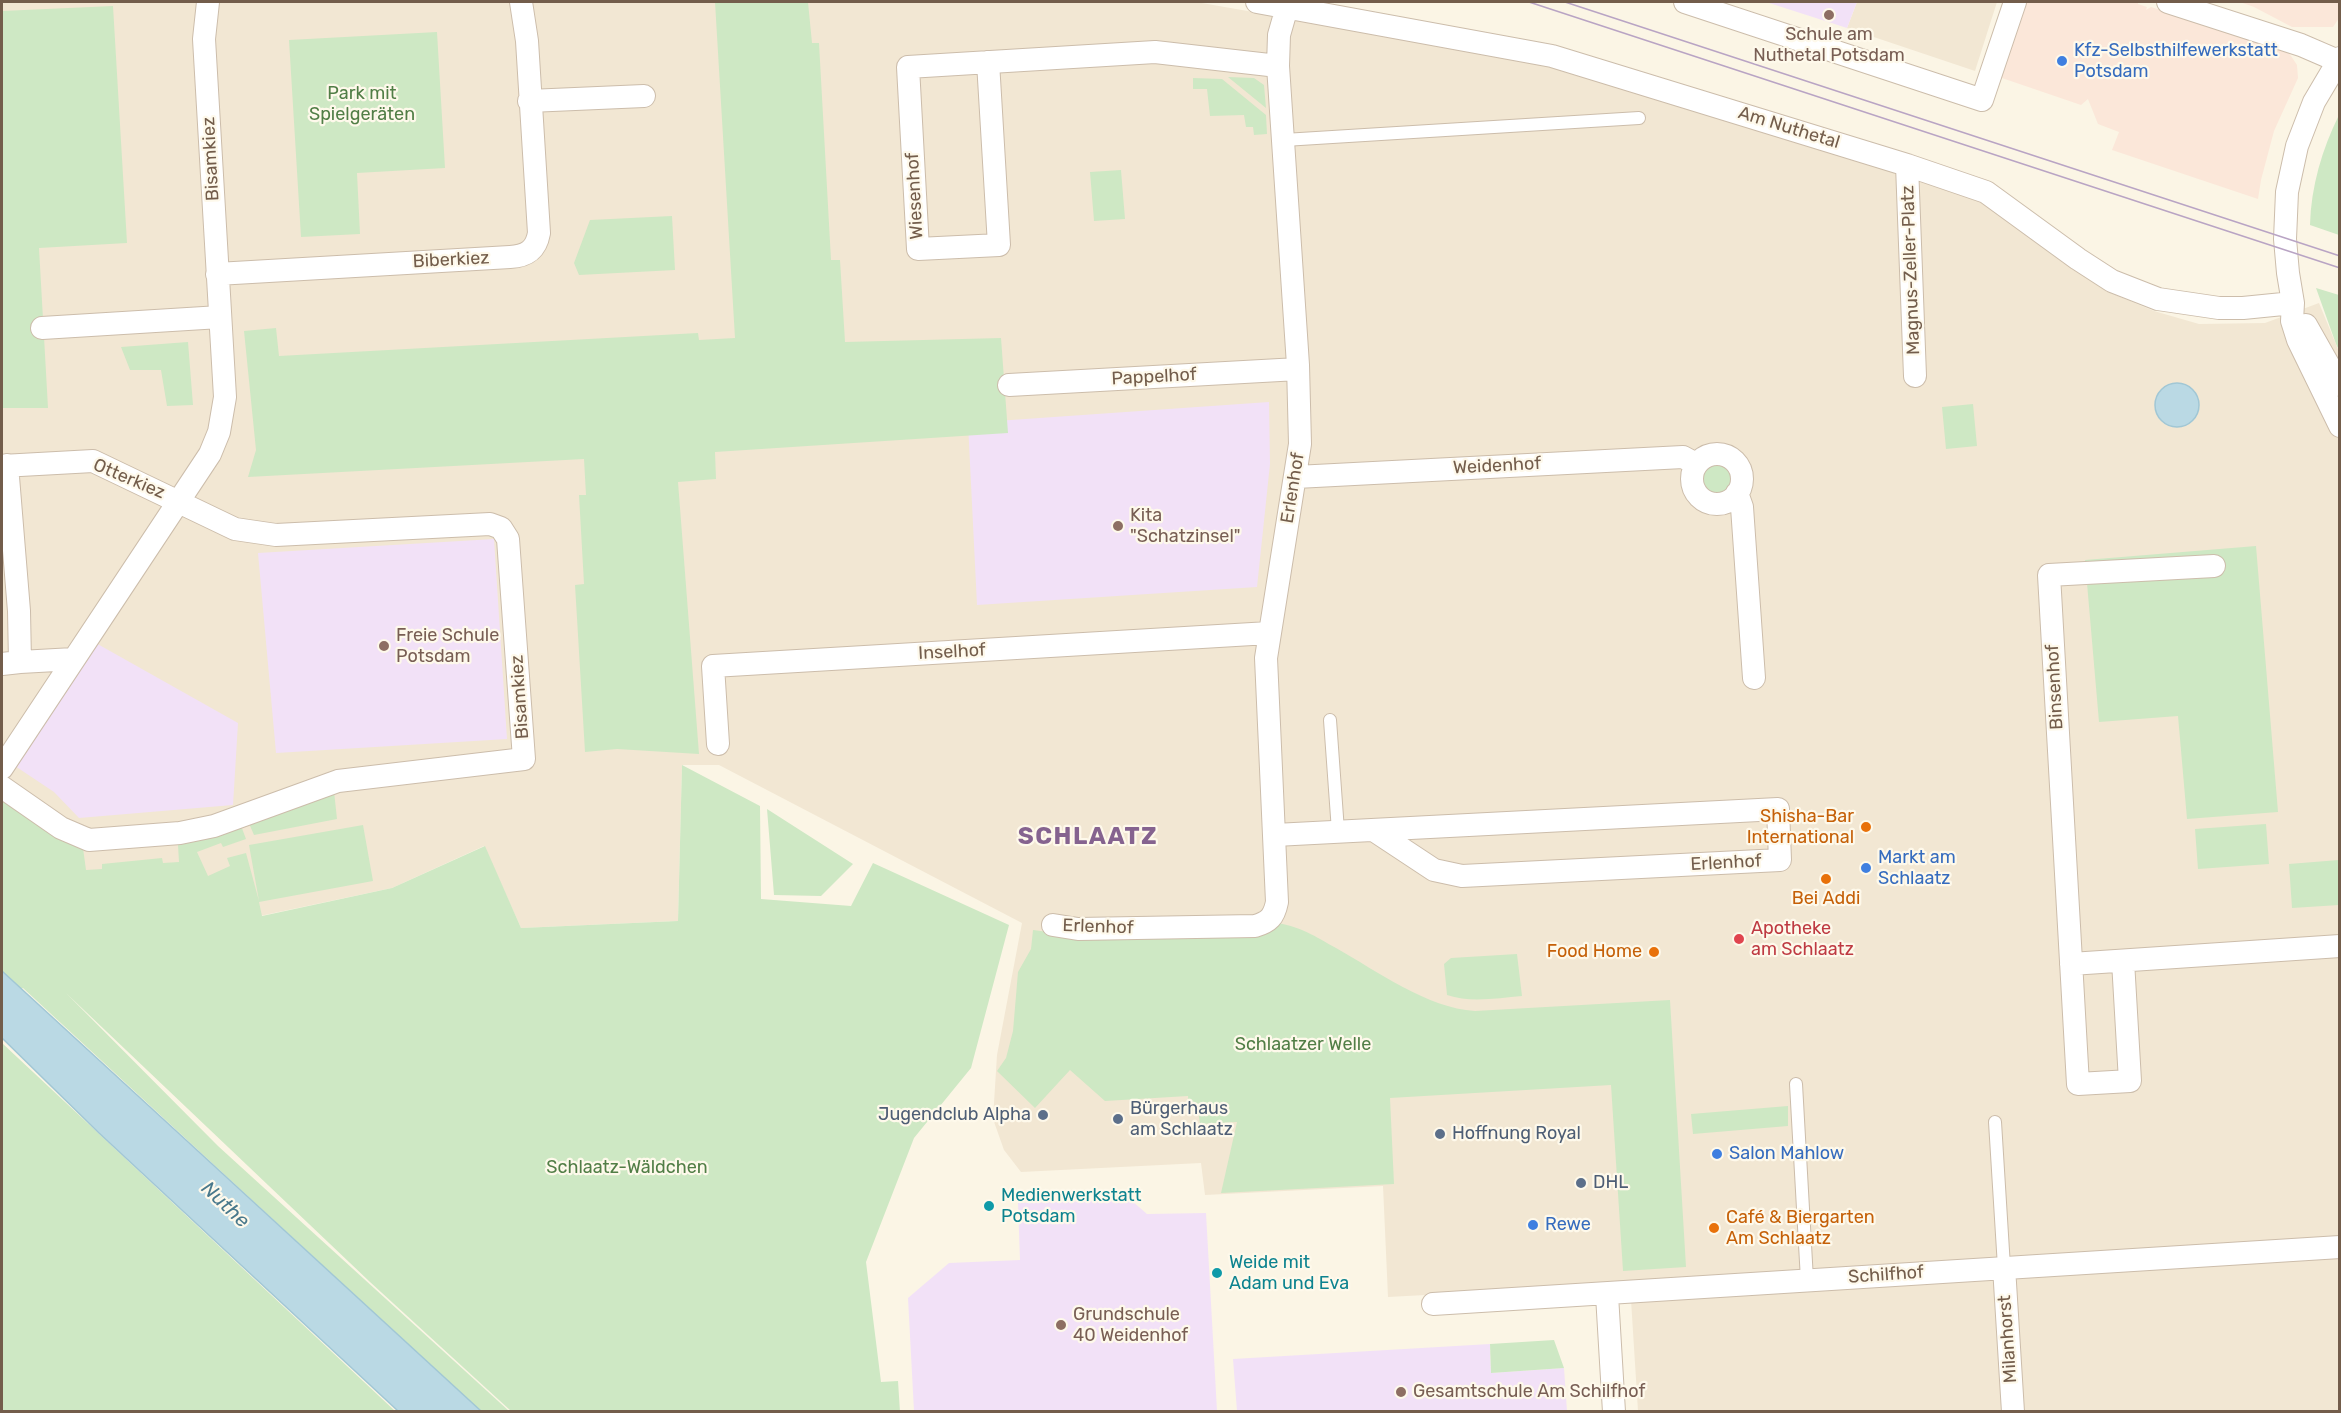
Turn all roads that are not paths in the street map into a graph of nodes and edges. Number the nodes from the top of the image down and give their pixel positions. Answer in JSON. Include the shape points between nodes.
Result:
{"nodes":[{"id":1,"x":208,"y":2,"type":"edge"},
{"id":2,"x":521,"y":2,"type":"edge"},
{"id":3,"x":1257,"y":2,"type":"edge"},
{"id":4,"x":1685,"y":2,"type":"edge"},
{"id":5,"x":2015,"y":2,"type":"edge"},
{"id":6,"x":2168,"y":2,"type":"edge"},
{"id":7,"x":1287,"y":7,"type":"junction"},
{"id":8,"x":2339,"y":59,"type":"edge"},
{"id":9,"x":988,"y":62,"type":"junction"},
{"id":10,"x":1278,"y":66,"type":"junction"},
{"id":11,"x":644,"y":96,"type":"dead end"},
{"id":12,"x":529,"y":101,"type":"junction"},
{"id":13,"x":1639,"y":118,"type":"dead end"},
{"id":14,"x":1284,"y":140,"type":"junction"},
{"id":15,"x":1907,"y":165,"type":"junction"},
{"id":16,"x":217,"y":274,"type":"junction"},
{"id":17,"x":2293,"y":303,"type":"junction"},
{"id":18,"x":220,"y":317,"type":"junction"},
{"id":19,"x":42,"y":328,"type":"dead end"},
{"id":20,"x":1298,"y":369,"type":"junction"},
{"id":21,"x":1915,"y":376,"type":"dead end"},
{"id":22,"x":1009,"y":385,"type":"dead end"},
{"id":23,"x":2340,"y":385,"type":"edge"},
{"id":24,"x":2340,"y":426,"type":"edge"},
{"id":25,"x":1696,"y":464,"type":"junction"},
{"id":26,"x":4,"y":466,"type":"edge"},
{"id":27,"x":1296,"y":477,"type":"junction"},
{"id":28,"x":1737,"y":493,"type":"junction"},
{"id":29,"x":179,"y":501,"type":"junction"},
{"id":30,"x":2214,"y":566,"type":"dead end"},
{"id":31,"x":1269,"y":633,"type":"junction"},
{"id":32,"x":74,"y":659,"type":"junction"},
{"id":33,"x":11,"y":663,"type":"edge"},
{"id":34,"x":1754,"y":678,"type":"dead end"},
{"id":35,"x":1330,"y":720,"type":"dead end"},
{"id":36,"x":718,"y":744,"type":"dead end"},
{"id":37,"x":2,"y":768,"type":"edge"},
{"id":38,"x":2,"y":787,"type":"edge"},
{"id":39,"x":1338,"y":831,"type":"junction"},
{"id":40,"x":1375,"y":831,"type":"junction"},
{"id":41,"x":1275,"y":835,"type":"junction"},
{"id":42,"x":1053,"y":925,"type":"dead end"},
{"id":43,"x":2340,"y":946,"type":"edge"},
{"id":44,"x":2123,"y":961,"type":"junction"},
{"id":45,"x":2071,"y":964,"type":"junction"},
{"id":46,"x":1796,"y":1084,"type":"dead end"},
{"id":47,"x":1995,"y":1122,"type":"dead end"},
{"id":48,"x":2340,"y":1247,"type":"edge"},
{"id":49,"x":2004,"y":1267,"type":"junction"},
{"id":50,"x":1807,"y":1280,"type":"junction"},
{"id":51,"x":1607,"y":1295,"type":"junction"},
{"id":52,"x":1433,"y":1304,"type":"dead end"},
{"id":53,"x":1614,"y":1412,"type":"edge"},
{"id":54,"x":2013,"y":1412,"type":"edge"}],
"edges":[{"from":1,"to":16,"type":"street","name":"Bisamkiez","via":[[204,39]]},
{"from":2,"to":12,"type":"street","name":"Biberkiez"},
{"from":3,"to":7,"type":"street","name":"Am Nuthetal"},
{"from":4,"to":5,"type":"street","via":[[1982,100]]},
{"from":6,"to":8,"type":"street"},
{"from":7,"to":10,"type":"street","name":"Erlenhof"},
{"from":7,"to":15,"type":"street","name":"Am Nuthetal","via":[[1552,56]]},
{"from":8,"to":17,"type":"street","via":[[2297,146],[2288,192],[2286,251]]},
{"from":9,"to":9,"type":"street","name":"Wiesenhof","via":[[908,67],[918,249],[999,244]]},
{"from":9,"to":10,"type":"street","name":"Wiesenhof","via":[[1155,52]]},
{"from":10,"to":14,"type":"street","name":"Erlenhof"},
{"from":11,"to":12,"type":"street"},
{"from":12,"to":16,"type":"street","name":"Biberkiez","via":[[539,233],[532,251],[510,257]]},
{"from":13,"to":14,"type":"lane"},
{"from":14,"to":20,"type":"street","name":"Erlenhof"},
{"from":15,"to":17,"type":"street","name":"Am Nuthetal","via":[[1986,192],[2112,281],[2158,299],[2219,308]]},
{"from":15,"to":21,"type":"street","name":"Magnus-Zeller-Platz"},
{"from":16,"to":18,"type":"street","name":"Bisamkiez"},
{"from":17,"to":23,"type":"street"},
{"from":17,"to":24,"type":"street","via":[[2292,321],[2298,340]]},
{"from":18,"to":19,"type":"street"},
{"from":18,"to":29,"type":"street","name":"Bisamkiez","via":[[225,397],[219,432],[210,454]]},
{"from":20,"to":22,"type":"street","name":"Pappelhof"},
{"from":20,"to":27,"type":"street","name":"Erlenhof","via":[[1300,444]]},
{"from":25,"to":27,"type":"street","name":"Weidenhof","via":[[1683,457]]},
{"from":25,"to":28,"type":"street","via":[[1714,454],[1726,455],[1741,473]]},
{"from":25,"to":28,"type":"street","via":[[1691,476],[1699,496],[1721,503]]},
{"from":26,"to":29,"type":"street","name":"Otterkiez","via":[[93,461]]},
{"from":26,"to":33,"type":"street","name":"Otterkiez","via":[[19,611]]},
{"from":27,"to":31,"type":"street","name":"Erlenhof"},
{"from":28,"to":34,"type":"street","via":[[1742,507]]},
{"from":29,"to":32,"type":"street","name":"Bisamkiez"},
{"from":29,"to":38,"type":"street","name":"Bisamkiez","via":[[235,529],[276,535],[490,524],[501,528],[508,539],[524,759],[338,781],[214,826],[180,833],[89,840],[61,828]]},
{"from":30,"to":45,"type":"street","name":"Binsenhof","via":[[2049,575]]},
{"from":31,"to":36,"type":"street","name":"Inselhof","via":[[713,666]]},
{"from":31,"to":41,"type":"street","name":"Erlenhof","via":[[1266,658]]},
{"from":32,"to":33,"type":"street"},
{"from":32,"to":37,"type":"street","name":"Bisamkiez"},
{"from":35,"to":39,"type":"lane"},
{"from":39,"to":40,"type":"street","name":"Erlenhof"},
{"from":39,"to":41,"type":"street","name":"Erlenhof"},
{"from":40,"to":40,"type":"street","name":"Erlenhof","via":[[1434,870],[1462,876],[1780,860],[1778,809]]},
{"from":41,"to":42,"type":"street","name":"Erlenhof","via":[[1277,902],[1267,923],[1078,929]]},
{"from":43,"to":44,"type":"street"},
{"from":44,"to":45,"type":"street"},
{"from":44,"to":45,"type":"street","name":"Binsenhof","via":[[2130,1081],[2078,1084]]},
{"from":46,"to":50,"type":"lane"},
{"from":47,"to":49,"type":"lane"},
{"from":48,"to":49,"type":"street","name":"Schilfhof"},
{"from":49,"to":50,"type":"street","name":"Schilfhof"},
{"from":49,"to":54,"type":"street","name":"Milanhorst"},
{"from":50,"to":51,"type":"street","name":"Schilfhof"},
{"from":51,"to":52,"type":"street","name":"Schilfhof"},
{"from":51,"to":53,"type":"street"}]}
